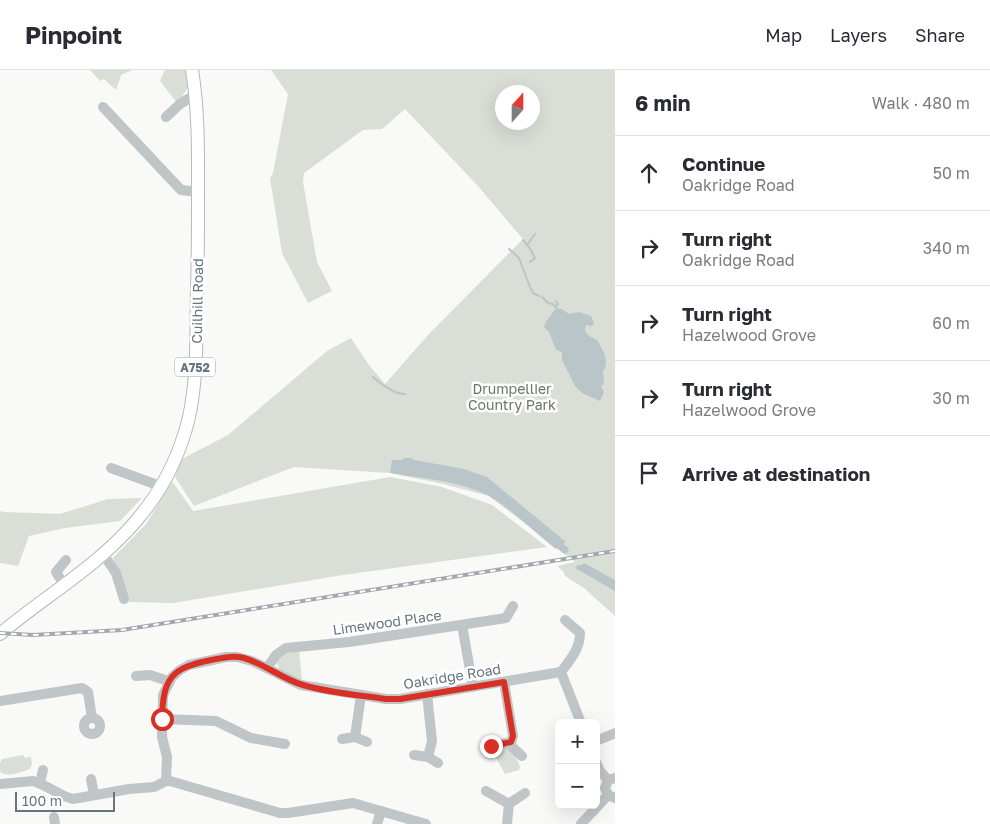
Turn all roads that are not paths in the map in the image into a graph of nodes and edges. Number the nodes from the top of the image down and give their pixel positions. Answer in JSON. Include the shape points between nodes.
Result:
{"nodes":[{"id":1,"x":192,"y":70,"type":"edge"},
{"id":2,"x":196,"y":94,"type":"junction"},
{"id":3,"x":103,"y":107,"type":"dead end"},
{"id":4,"x":166,"y":117,"type":"dead end"},
{"id":5,"x":198,"y":192,"type":"junction"},
{"id":6,"x":111,"y":468,"type":"dead end"},
{"id":7,"x":160,"y":486,"type":"junction"},
{"id":8,"x":103,"y":554,"type":"junction"},
{"id":9,"x":66,"y":560,"type":"dead end"},
{"id":10,"x":64,"y":585,"type":"junction"},
{"id":11,"x":124,"y":599,"type":"dead end"},
{"id":12,"x":513,"y":606,"type":"dead end"},
{"id":13,"x":565,"y":620,"type":"dead end"},
{"id":14,"x":462,"y":625,"type":"junction"},
{"id":15,"x":0,"y":634,"type":"edge"},
{"id":16,"x":267,"y":668,"type":"junction"},
{"id":17,"x":561,"y":672,"type":"junction"},
{"id":18,"x":136,"y":676,"type":"dead end"},
{"id":19,"x":168,"y":681,"type":"junction"},
{"id":20,"x":504,"y":682,"type":"junction"},
{"id":21,"x":472,"y":687,"type":"junction"},
{"id":22,"x":427,"y":694,"type":"junction"},
{"id":23,"x":362,"y":695,"type":"junction"},
{"id":24,"x":0,"y":701,"type":"edge"},
{"id":25,"x":92,"y":718,"type":"dead end"},
{"id":26,"x":162,"y":719,"type":"junction"},
{"id":27,"x":579,"y":719,"type":"edge"},
{"id":28,"x":615,"y":733,"type":"edge"},
{"id":29,"x":355,"y":737,"type":"junction"},
{"id":30,"x":342,"y":739,"type":"dead end"},
{"id":31,"x":600,"y":739,"type":"edge"},
{"id":32,"x":367,"y":742,"type":"dead end"},
{"id":33,"x":511,"y":742,"type":"junction"},
{"id":34,"x":285,"y":744,"type":"dead end"},
{"id":35,"x":491,"y":746,"type":"dead end"},
{"id":36,"x":414,"y":756,"type":"dead end"},
{"id":37,"x":428,"y":756,"type":"junction"},
{"id":38,"x":522,"y":756,"type":"dead end"},
{"id":39,"x":438,"y":764,"type":"dead end"},
{"id":40,"x":597,"y":764,"type":"edge"},
{"id":41,"x":43,"y":770,"type":"dead end"},
{"id":42,"x":611,"y":779,"type":"edge"},
{"id":43,"x":91,"y":780,"type":"dead end"},
{"id":44,"x":166,"y":781,"type":"junction"},
{"id":45,"x":40,"y":783,"type":"junction"},
{"id":46,"x":0,"y":784,"type":"edge"},
{"id":47,"x":486,"y":791,"type":"dead end"},
{"id":48,"x":525,"y":793,"type":"dead end"},
{"id":49,"x":94,"y":796,"type":"junction"},
{"id":50,"x":611,"y":797,"type":"edge"},
{"id":51,"x":510,"y":804,"type":"junction"},
{"id":52,"x":381,"y":811,"type":"junction"},
{"id":53,"x":377,"y":824,"type":"edge"},
{"id":54,"x":426,"y":824,"type":"edge"},
{"id":55,"x":507,"y":824,"type":"edge"},
{"id":56,"x":581,"y":824,"type":"edge"}],
"edges":[{"from":1,"to":2,"type":"main road","name":"Cuilhill Road","number":"A752"},
{"from":2,"to":4,"type":"street"},
{"from":2,"to":5,"type":"main road","name":"Cuilhill Road","number":"A752"},
{"from":3,"to":5,"type":"street","via":[[181,190]]},
{"from":5,"to":7,"type":"main road","name":"Cuilhill Road","number":"A752","via":[[194,388],[185,433]]},
{"from":6,"to":7,"type":"street"},
{"from":7,"to":8,"type":"main road","name":"Cuilhill Road","number":"A752","via":[[137,520]]},
{"from":8,"to":10,"type":"main road","name":"Cuilhill Road","number":"A752"},
{"from":8,"to":11,"type":"street","via":[[116,573]]},
{"from":9,"to":10,"type":"street","via":[[56,572]]},
{"from":10,"to":15,"type":"main road","name":"Cuilhill Road","number":"A752"},
{"from":12,"to":14,"type":"street","name":"Limewood Place","via":[[506,618]]},
{"from":13,"to":17,"type":"street","via":[[585,634]]},
{"from":14,"to":16,"type":"street","name":"Limewood Place","via":[[286,648]]},
{"from":14,"to":21,"type":"street"},
{"from":16,"to":19,"type":"street","name":"Oakridge Road","via":[[244,658],[226,657],[189,665]]},
{"from":16,"to":23,"type":"street","name":"Oakridge Road","via":[[301,684]]},
{"from":17,"to":20,"type":"street","name":"Oakridge Road"},
{"from":17,"to":27,"type":"street"},
{"from":18,"to":19,"type":"street","via":[[150,675]]},
{"from":19,"to":26,"type":"street","via":[[163,695]]},
{"from":20,"to":21,"type":"street","name":"Oakridge Road"},
{"from":20,"to":33,"type":"street","via":[[513,736]]},
{"from":21,"to":22,"type":"street","name":"Oakridge Road"},
{"from":22,"to":23,"type":"street","name":"Oakridge Road","via":[[392,699]]},
{"from":22,"to":37,"type":"street","via":[[432,742]]},
{"from":23,"to":29,"type":"street"},
{"from":24,"to":25,"type":"street","via":[[82,688],[88,692]]},
{"from":26,"to":34,"type":"street","via":[[216,721],[251,738]]},
{"from":26,"to":44,"type":"street","via":[[167,757]]},
{"from":28,"to":31,"type":"street"},
{"from":29,"to":30,"type":"street"},
{"from":29,"to":32,"type":"street"},
{"from":33,"to":35,"type":"street"},
{"from":33,"to":38,"type":"street"},
{"from":36,"to":37,"type":"street"},
{"from":37,"to":39,"type":"street"},
{"from":40,"to":42,"type":"street","via":[[600,771]]},
{"from":41,"to":45,"type":"street"},
{"from":42,"to":50,"type":"street","via":[[604,788]]},
{"from":43,"to":49,"type":"street"},
{"from":44,"to":49,"type":"street","via":[[154,787]]},
{"from":44,"to":52,"type":"street","via":[[280,812],[353,803]]},
{"from":45,"to":46,"type":"street"},
{"from":45,"to":49,"type":"street","via":[[69,798]]},
{"from":47,"to":51,"type":"street"},
{"from":48,"to":51,"type":"street"},
{"from":50,"to":56,"type":"street"},
{"from":51,"to":55,"type":"street"},
{"from":52,"to":53,"type":"street"},
{"from":52,"to":54,"type":"street"}]}
